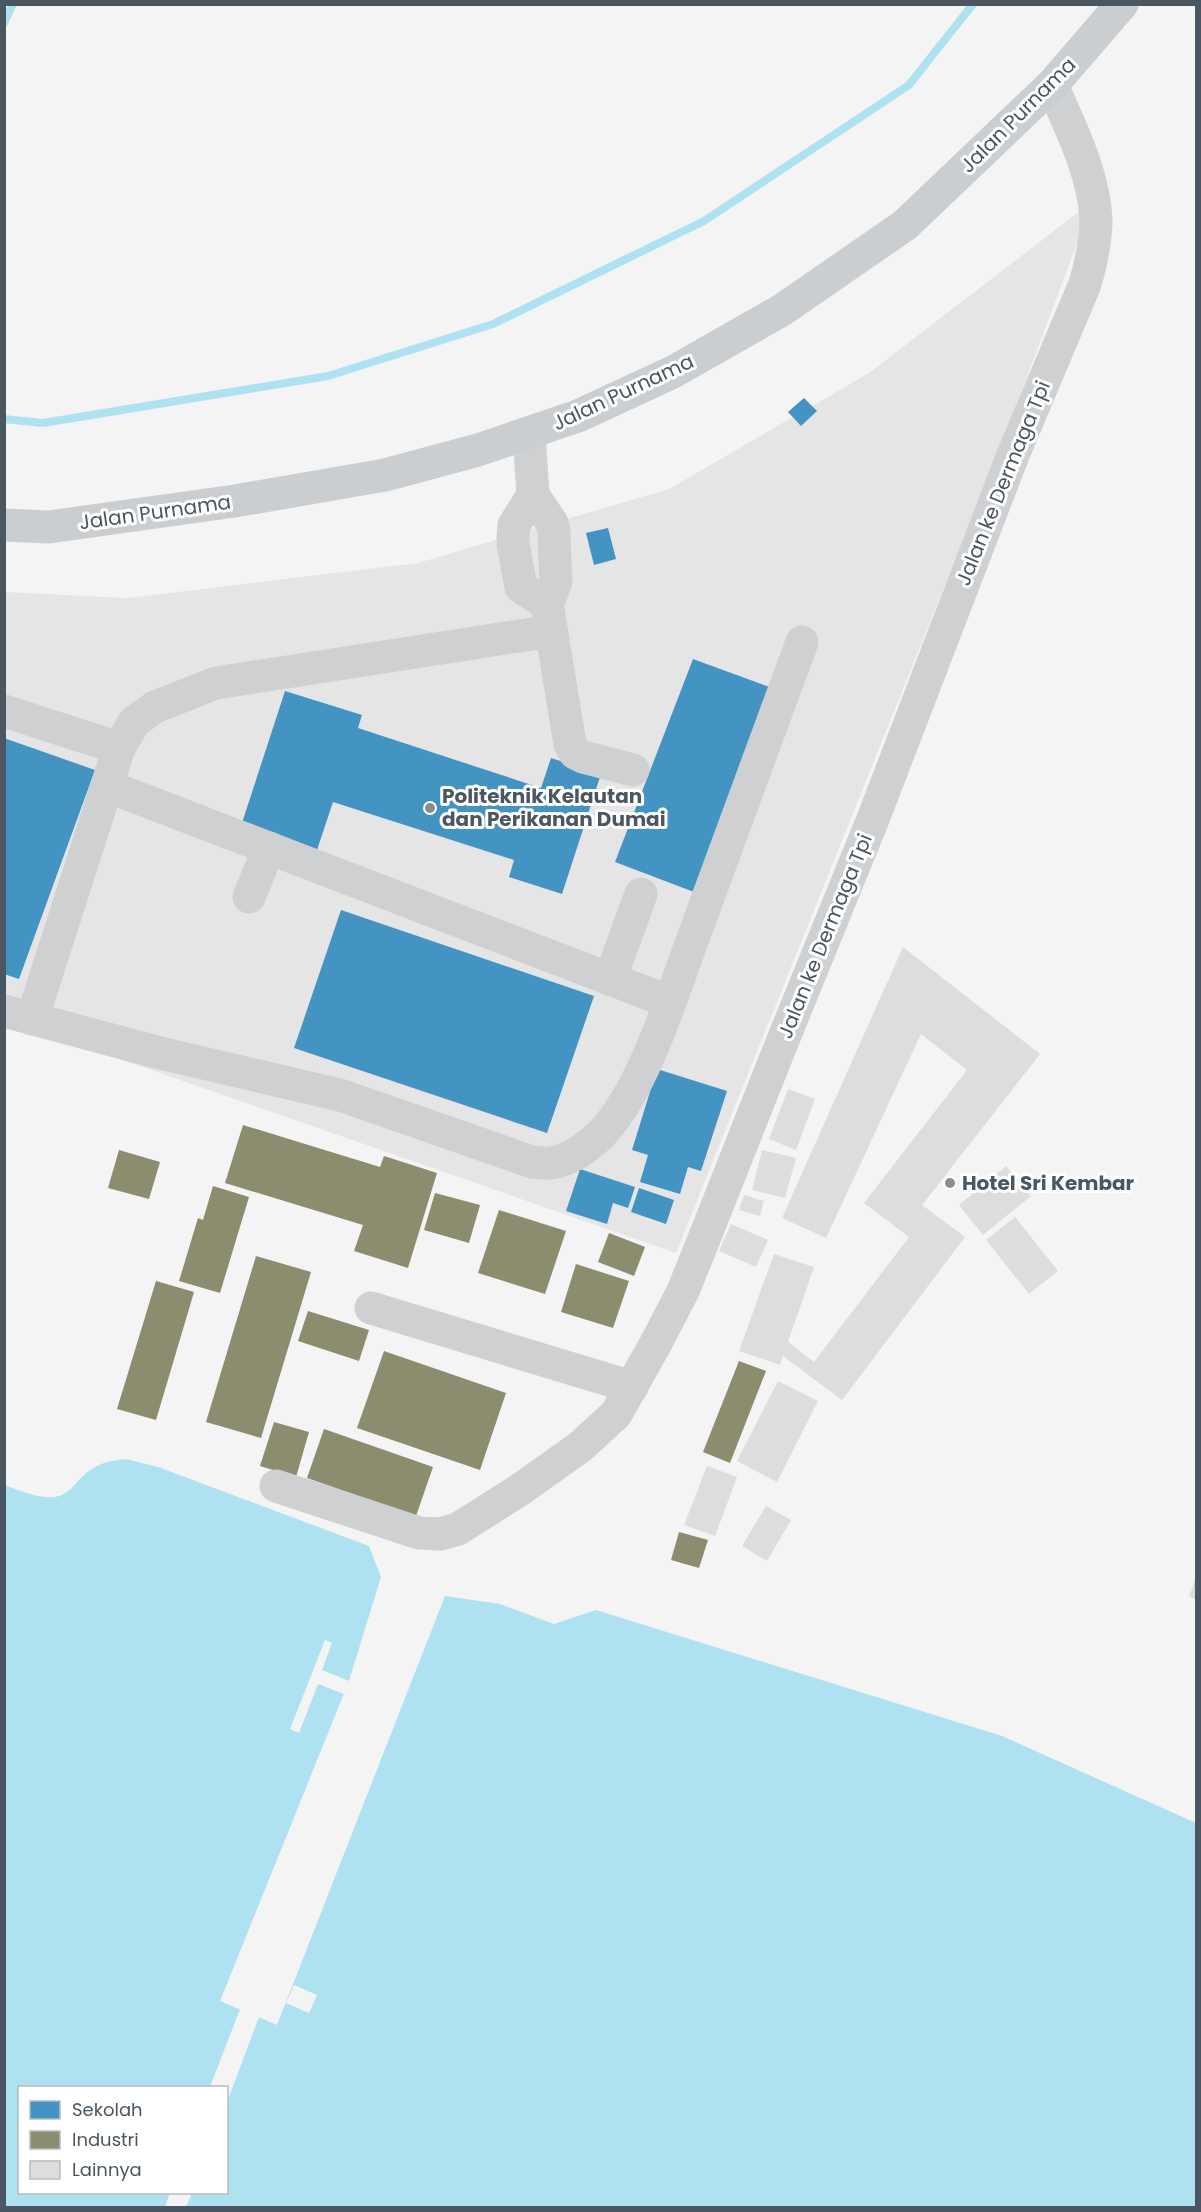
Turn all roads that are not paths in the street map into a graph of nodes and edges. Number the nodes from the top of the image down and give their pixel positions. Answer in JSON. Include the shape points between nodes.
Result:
{"nodes":[{"id":1,"x":1122,"y":4,"type":"edge"},
{"id":2,"x":1052,"y":85,"type":"junction"},
{"id":3,"x":529,"y":433,"type":"junction"},
{"id":4,"x":533,"y":495,"type":"junction"},
{"id":5,"x":4,"y":525,"type":"edge"},
{"id":6,"x":549,"y":618,"type":"junction"},
{"id":7,"x":802,"y":642,"type":"dead end"},
{"id":8,"x":4,"y":711,"type":"edge"},
{"id":9,"x":119,"y":748,"type":"junction"},
{"id":10,"x":633,"y":770,"type":"dead end"},
{"id":11,"x":107,"y":786,"type":"junction"},
{"id":12,"x":269,"y":848,"type":"junction"},
{"id":13,"x":641,"y":894,"type":"dead end"},
{"id":14,"x":249,"y":897,"type":"dead end"},
{"id":15,"x":610,"y":979,"type":"junction"},
{"id":16,"x":670,"y":1002,"type":"junction"},
{"id":17,"x":18,"y":1015,"type":"edge"},
{"id":18,"x":371,"y":1308,"type":"dead end"},
{"id":19,"x":632,"y":1387,"type":"junction"},
{"id":20,"x":276,"y":1486,"type":"dead end"}],
"edges":[{"from":1,"to":2,"type":"main road","name":"Jalan Purnama"},
{"from":2,"to":3,"type":"main road","name":"Jalan Purnama","via":[[905,225],[782,310],[673,372],[578,416]]},
{"from":2,"to":19,"type":"street","name":"Jalan ke Dermaga Tpi","via":[[1082,156],[1096,219],[1086,284],[1013,455],[873,819],[702,1244]]},
{"from":3,"to":4,"type":"street"},
{"from":3,"to":5,"type":"main road","name":"Jalan Purnama","via":[[385,475],[247,499],[49,526]]},
{"from":4,"to":6,"type":"street","via":[[552,523],[554,534],[556,582]]},
{"from":4,"to":6,"type":"street","via":[[514,525],[513,541],[521,587]]},
{"from":6,"to":9,"type":"street","via":[[216,683],[154,707],[134,722]]},
{"from":6,"to":10,"type":"street","via":[[570,744],[583,758]]},
{"from":7,"to":16,"type":"street"},
{"from":8,"to":9,"type":"street"},
{"from":9,"to":11,"type":"street"},
{"from":11,"to":12,"type":"street"},
{"from":11,"to":17,"type":"street"},
{"from":12,"to":14,"type":"street"},
{"from":12,"to":15,"type":"street"},
{"from":13,"to":15,"type":"street"},
{"from":15,"to":16,"type":"street"},
{"from":16,"to":17,"type":"street","via":[[642,1069],[605,1131],[569,1157],[551,1163],[532,1162],[340,1095]]},
{"from":18,"to":19,"type":"street"},
{"from":19,"to":20,"type":"street","name":"Jalan ke Dermaga Tpi","via":[[616,1414],[580,1447],[458,1529],[440,1534],[419,1533]]}]}
